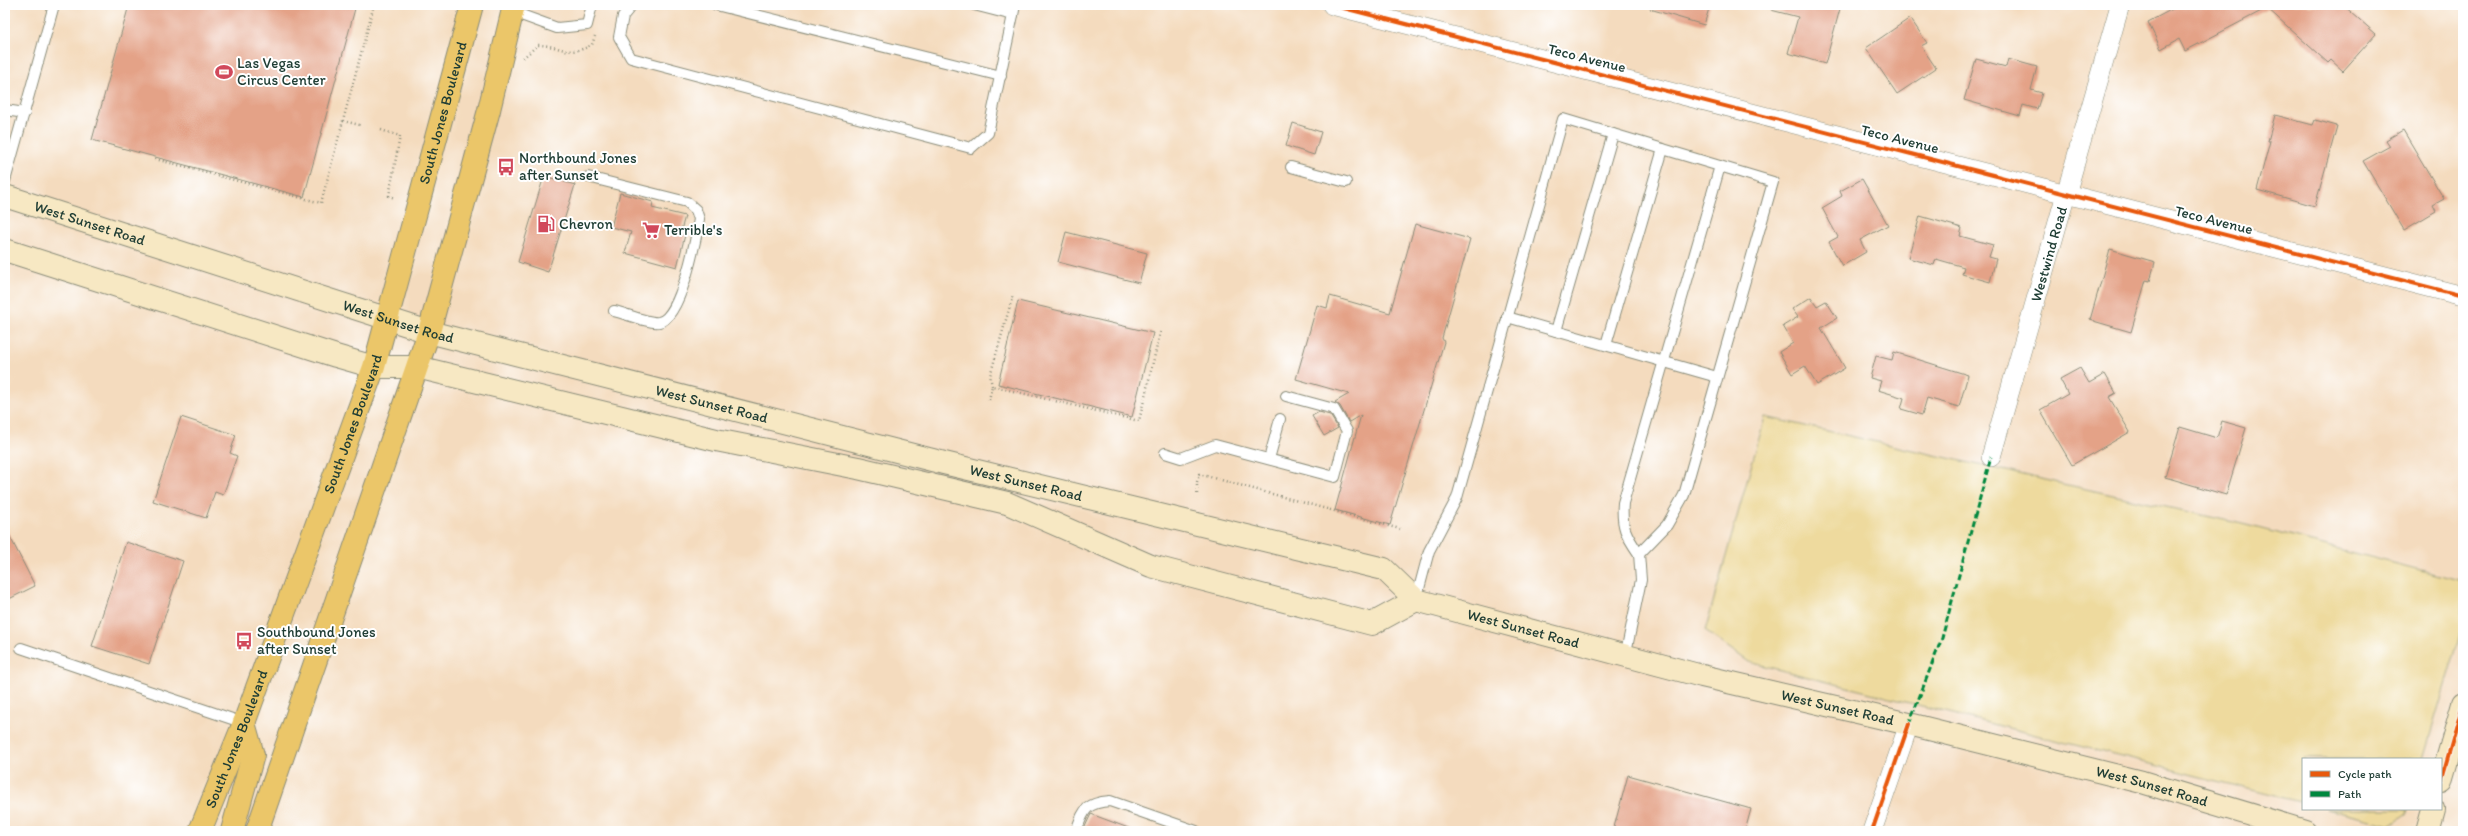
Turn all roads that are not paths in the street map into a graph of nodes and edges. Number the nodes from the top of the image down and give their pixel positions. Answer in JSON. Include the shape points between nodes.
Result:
{"nodes":[{"id":1,"x":54,"y":5,"type":"edge"},
{"id":2,"x":472,"y":5,"type":"edge"},
{"id":3,"x":592,"y":5,"type":"edge"},
{"id":4,"x":632,"y":5,"type":"edge"},
{"id":5,"x":716,"y":5,"type":"edge"},
{"id":6,"x":974,"y":5,"type":"edge"},
{"id":7,"x":1332,"y":5,"type":"edge"},
{"id":8,"x":2120,"y":5,"type":"edge"},
{"id":9,"x":513,"y":8,"type":"edge"},
{"id":10,"x":1014,"y":10,"type":"edge"},
{"id":11,"x":1001,"y":76,"type":"junction"},
{"id":12,"x":5,"y":110,"type":"edge"},
{"id":13,"x":25,"y":113,"type":"junction"},
{"id":14,"x":1613,"y":134,"type":"junction"},
{"id":15,"x":1663,"y":149,"type":"junction"},
{"id":16,"x":1720,"y":166,"type":"junction"},
{"id":17,"x":1291,"y":167,"type":"dead end"},
{"id":18,"x":588,"y":177,"type":"dead end"},
{"id":19,"x":5,"y":181,"type":"edge"},
{"id":20,"x":1346,"y":182,"type":"dead end"},
{"id":21,"x":2066,"y":194,"type":"junction"},
{"id":22,"x":5,"y":196,"type":"edge"},
{"id":23,"x":5,"y":250,"type":"edge"},
{"id":24,"x":2463,"y":296,"type":"edge"},
{"id":25,"x":614,"y":311,"type":"dead end"},
{"id":26,"x":1506,"y":317,"type":"junction"},
{"id":27,"x":387,"y":319,"type":"junction"},
{"id":28,"x":1556,"y":331,"type":"junction"},
{"id":29,"x":429,"y":332,"type":"junction"},
{"id":30,"x":1606,"y":346,"type":"junction"},
{"id":31,"x":1663,"y":362,"type":"junction"},
{"id":32,"x":374,"y":366,"type":"junction"},
{"id":33,"x":417,"y":367,"type":"junction"},
{"id":34,"x":1717,"y":377,"type":"junction"},
{"id":35,"x":1286,"y":396,"type":"dead end"},
{"id":36,"x":1280,"y":419,"type":"dead end"},
{"id":37,"x":1165,"y":453,"type":"dead end"},
{"id":38,"x":1991,"y":457,"type":"dead end"},
{"id":39,"x":1268,"y":459,"type":"junction"},
{"id":40,"x":1639,"y":554,"type":"junction"},
{"id":41,"x":1416,"y":600,"type":"junction"},
{"id":42,"x":21,"y":648,"type":"dead end"},
{"id":43,"x":1626,"y":657,"type":"junction"},
{"id":44,"x":2463,"y":704,"type":"edge"},
{"id":45,"x":244,"y":723,"type":"junction"},
{"id":46,"x":1909,"y":724,"type":"junction"},
{"id":47,"x":2442,"y":778,"type":"edge"},
{"id":48,"x":2433,"y":810,"type":"edge"},
{"id":49,"x":200,"y":831,"type":"edge"},
{"id":50,"x":232,"y":831,"type":"edge"},
{"id":51,"x":257,"y":831,"type":"edge"},
{"id":52,"x":1076,"y":831,"type":"edge"},
{"id":53,"x":1196,"y":831,"type":"edge"},
{"id":54,"x":1872,"y":831,"type":"edge"},
{"id":55,"x":2305,"y":831,"type":"edge"},
{"id":56,"x":2427,"y":831,"type":"edge"}],
"edges":[{"from":1,"to":13,"type":"lane"},
{"from":2,"to":27,"type":"main road","name":"South Jones Boulevard"},
{"from":3,"to":9,"type":"lane","via":[[586,25],[558,28]]},
{"from":4,"to":11,"type":"lane","via":[[623,16],[619,38],[631,58],[971,148],[988,133]]},
{"from":5,"to":11,"type":"lane"},
{"from":6,"to":10,"type":"lane"},
{"from":7,"to":21,"type":"street","name":"Teco Avenue"},
{"from":8,"to":21,"type":"street","name":"Westwind Road"},
{"from":9,"to":29,"type":"main road","via":[[490,110]]},
{"from":10,"to":11,"type":"lane"},
{"from":12,"to":13,"type":"lane"},
{"from":13,"to":19,"type":"lane"},
{"from":14,"to":15,"type":"lane"},
{"from":14,"to":26,"type":"lane","via":[[1563,119]]},
{"from":14,"to":28,"type":"lane"},
{"from":15,"to":16,"type":"lane"},
{"from":15,"to":30,"type":"lane"},
{"from":16,"to":31,"type":"lane"},
{"from":16,"to":34,"type":"lane","via":[[1773,182]]},
{"from":17,"to":20,"type":"lane"},
{"from":18,"to":25,"type":"lane","via":[[688,202],[696,210],[699,219],[681,291],[674,309],[666,319],[658,323]]},
{"from":21,"to":24,"type":"street","name":"Teco Avenue"},
{"from":21,"to":38,"type":"street","name":"Westwind Road"},
{"from":22,"to":27,"type":"main road","name":"West Sunset Road"},
{"from":23,"to":32,"type":"main road","name":"West Sunset Road","via":[[135,293]]},
{"from":26,"to":28,"type":"lane"},
{"from":26,"to":41,"type":"lane","via":[[1457,498],[1429,551]]},
{"from":27,"to":29,"type":"main road","name":"West Sunset Road"},
{"from":27,"to":32,"type":"main road","name":"South Jones Boulevard"},
{"from":28,"to":30,"type":"lane"},
{"from":29,"to":33,"type":"main road"},
{"from":29,"to":41,"type":"main road","name":"West Sunset Road","via":[[937,461],[1384,569]]},
{"from":30,"to":31,"type":"lane"},
{"from":31,"to":34,"type":"lane"},
{"from":31,"to":40,"type":"lane","via":[[1623,503],[1624,532]]},
{"from":32,"to":33,"type":"main road","name":"West Sunset Road"},
{"from":32,"to":45,"type":"main road","name":"South Jones Boulevard"},
{"from":33,"to":41,"type":"main road","name":"West Sunset Road","via":[[716,440],[858,468],[1007,503],[1151,566],[1372,624]]},
{"from":33,"to":51,"type":"main road"},
{"from":34,"to":40,"type":"lane","via":[[1684,495],[1667,525]]},
{"from":35,"to":39,"type":"lane","via":[[1334,409],[1347,431],[1335,477]]},
{"from":36,"to":39,"type":"lane"},
{"from":37,"to":39,"type":"lane","via":[[1181,458],[1215,445]]},
{"from":40,"to":43,"type":"lane","via":[[1641,580]]},
{"from":41,"to":43,"type":"main road","name":"West Sunset Road"},
{"from":42,"to":45,"type":"lane"},
{"from":43,"to":46,"type":"main road","name":"West Sunset Road"},
{"from":44,"to":47,"type":"main road"},
{"from":45,"to":49,"type":"main road","name":"South Jones Boulevard"},
{"from":45,"to":50,"type":"main road","via":[[253,755]]},
{"from":46,"to":54,"type":"street"},
{"from":46,"to":55,"type":"main road","name":"West Sunset Road","via":[[2142,782]]},
{"from":48,"to":56,"type":"main road"},
{"from":52,"to":53,"type":"lane","via":[[1084,810],[1096,802],[1110,801]]}]}
